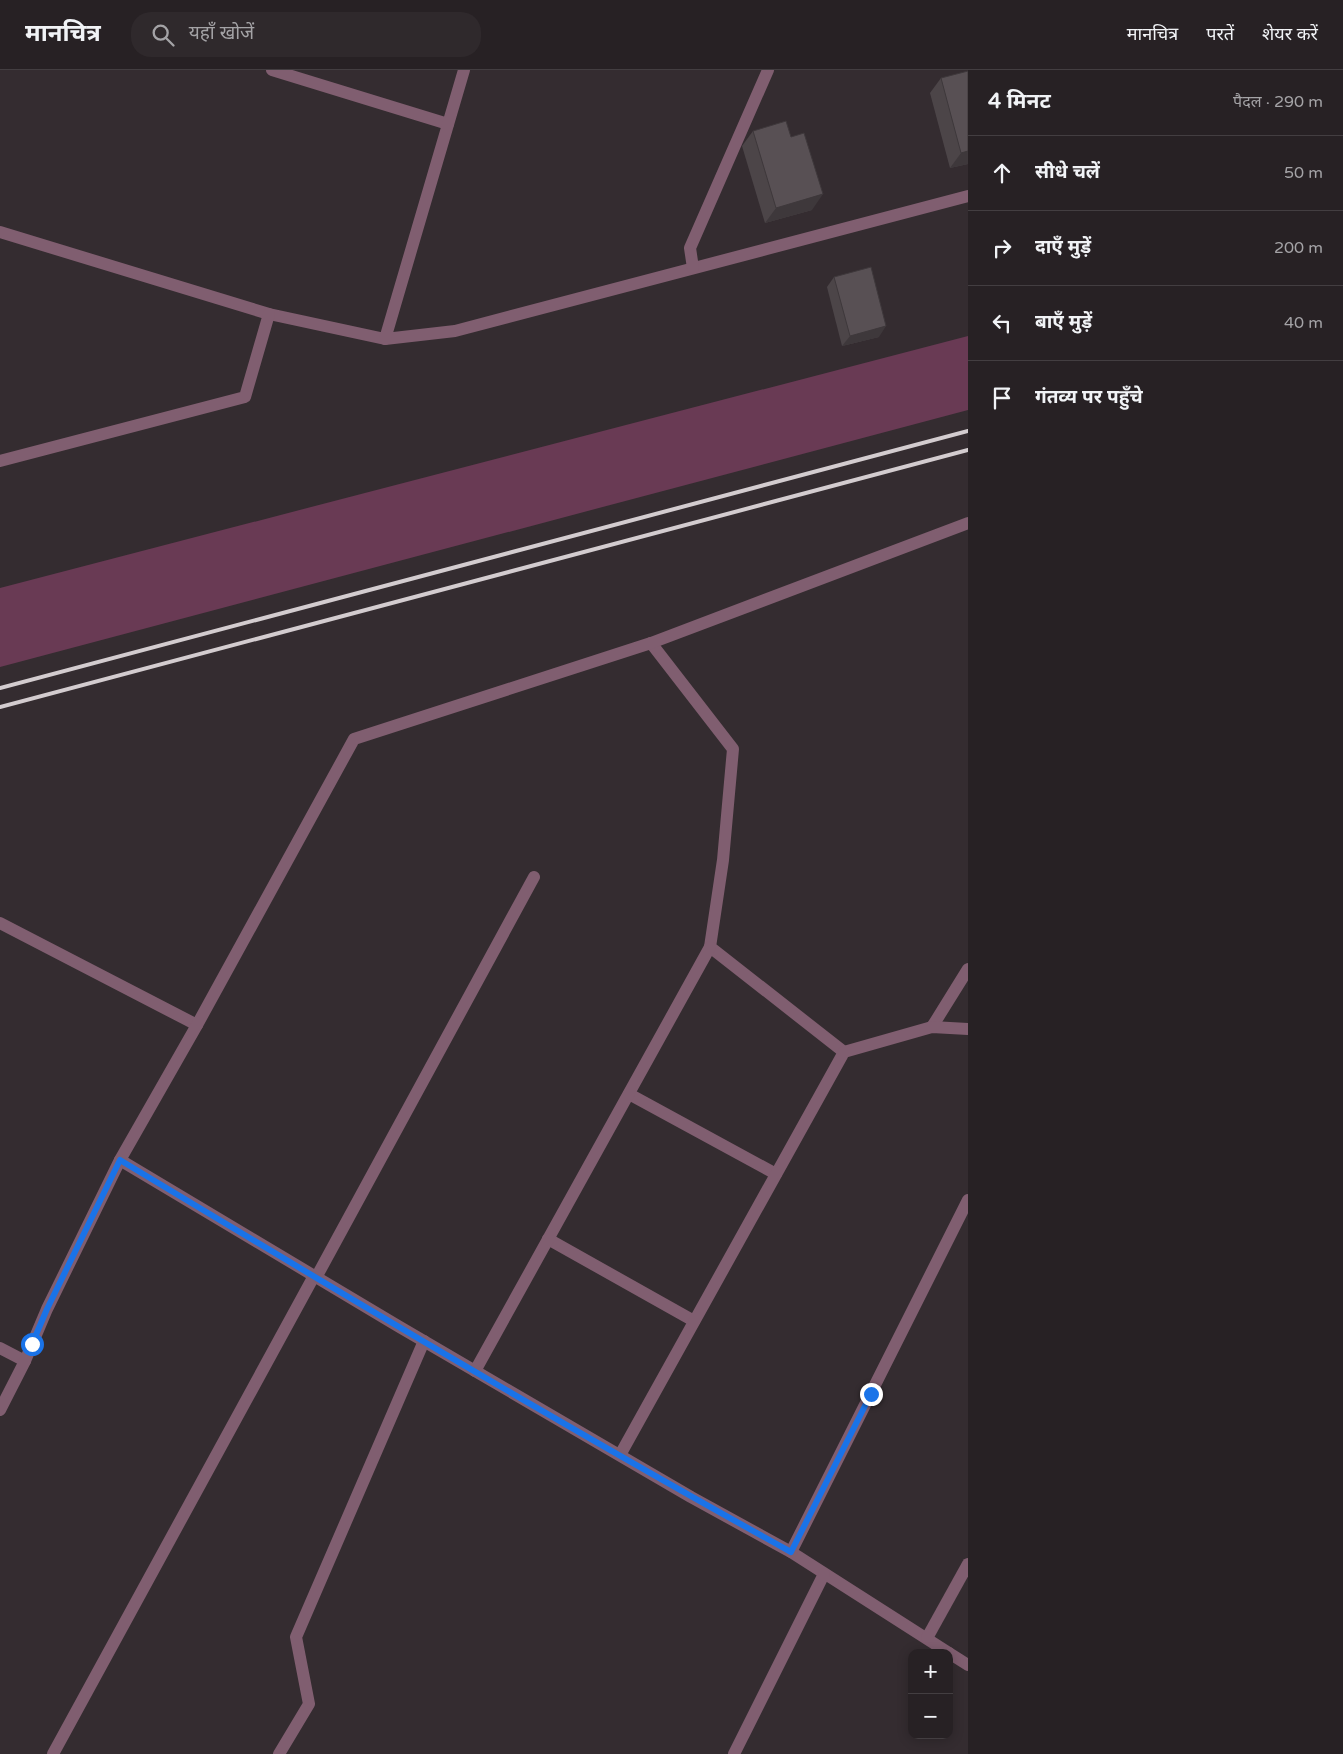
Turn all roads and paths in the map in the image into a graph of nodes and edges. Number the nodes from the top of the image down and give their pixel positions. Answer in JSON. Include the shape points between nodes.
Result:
{"nodes":[{"id":1,"x":272,"y":70,"type":"edge"},
{"id":2,"x":464,"y":70,"type":"edge"},
{"id":3,"x":768,"y":70,"type":"edge"},
{"id":4,"x":448,"y":124,"type":"junction"},
{"id":5,"x":968,"y":196,"type":"edge"},
{"id":6,"x":0,"y":232,"type":"edge"},
{"id":7,"x":693,"y":268,"type":"junction"},
{"id":8,"x":269,"y":314,"type":"junction"},
{"id":9,"x":385,"y":339,"type":"junction"},
{"id":10,"x":0,"y":461,"type":"edge"},
{"id":11,"x":968,"y":523,"type":"edge"},
{"id":12,"x":651,"y":643,"type":"junction"},
{"id":13,"x":534,"y":877,"type":"dead end"},
{"id":14,"x":0,"y":923,"type":"edge"},
{"id":15,"x":710,"y":947,"type":"junction"},
{"id":16,"x":968,"y":969,"type":"edge"},
{"id":17,"x":197,"y":1025,"type":"junction"},
{"id":18,"x":932,"y":1027,"type":"junction"},
{"id":19,"x":968,"y":1029,"type":"edge"},
{"id":20,"x":844,"y":1052,"type":"junction"},
{"id":21,"x":629,"y":1094,"type":"junction"},
{"id":22,"x":120,"y":1160,"type":"junction"},
{"id":23,"x":776,"y":1174,"type":"junction"},
{"id":24,"x":968,"y":1200,"type":"edge"},
{"id":25,"x":548,"y":1239,"type":"junction"},
{"id":26,"x":314,"y":1276,"type":"junction"},
{"id":27,"x":694,"y":1321,"type":"junction"},
{"id":28,"x":424,"y":1341,"type":"junction"},
{"id":29,"x":0,"y":1348,"type":"edge"},
{"id":30,"x":25,"y":1361,"type":"junction"},
{"id":31,"x":475,"y":1371,"type":"junction"},
{"id":32,"x":0,"y":1410,"type":"edge"},
{"id":33,"x":620,"y":1455,"type":"junction"},
{"id":34,"x":791,"y":1552,"type":"junction"},
{"id":35,"x":968,"y":1564,"type":"edge"},
{"id":36,"x":824,"y":1574,"type":"junction"},
{"id":37,"x":926,"y":1638,"type":"junction"},
{"id":38,"x":943,"y":1649,"type":"edge"},
{"id":39,"x":953,"y":1656,"type":"edge"},
{"id":40,"x":968,"y":1665,"type":"edge"},
{"id":41,"x":53,"y":1754,"type":"edge"},
{"id":42,"x":279,"y":1754,"type":"edge"},
{"id":43,"x":734,"y":1754,"type":"edge"}],
"edges":[{"from":1,"to":4,"type":"street"},
{"from":2,"to":4,"type":"street"},
{"from":3,"to":7,"type":"street","via":[[690,248]]},
{"from":4,"to":9,"type":"street"},
{"from":5,"to":7,"type":"street"},
{"from":6,"to":8,"type":"street"},
{"from":7,"to":9,"type":"street","via":[[455,331]]},
{"from":8,"to":9,"type":"street"},
{"from":8,"to":10,"type":"street","via":[[245,397]]},
{"from":11,"to":12,"type":"street"},
{"from":12,"to":15,"type":"street","via":[[733,749],[724,860]]},
{"from":12,"to":17,"type":"street","via":[[354,739]]},
{"from":13,"to":26,"type":"street","via":[[318,1274]]},
{"from":14,"to":17,"type":"street"},
{"from":15,"to":20,"type":"street"},
{"from":15,"to":21,"type":"street"},
{"from":16,"to":18,"type":"street"},
{"from":17,"to":22,"type":"street"},
{"from":18,"to":19,"type":"street"},
{"from":18,"to":20,"type":"street"},
{"from":20,"to":23,"type":"street"},
{"from":21,"to":23,"type":"street"},
{"from":21,"to":25,"type":"street"},
{"from":22,"to":26,"type":"street"},
{"from":22,"to":30,"type":"street"},
{"from":23,"to":27,"type":"street"},
{"from":24,"to":34,"type":"street"},
{"from":25,"to":27,"type":"street"},
{"from":25,"to":31,"type":"street"},
{"from":26,"to":28,"type":"street"},
{"from":26,"to":41,"type":"street"},
{"from":27,"to":33,"type":"street"},
{"from":28,"to":31,"type":"street"},
{"from":28,"to":42,"type":"street","via":[[296,1638],[309,1704]]},
{"from":29,"to":30,"type":"street"},
{"from":30,"to":32,"type":"street"},
{"from":31,"to":33,"type":"street"},
{"from":33,"to":34,"type":"street"},
{"from":34,"to":36,"type":"street"},
{"from":35,"to":37,"type":"street"},
{"from":36,"to":37,"type":"street"},
{"from":36,"to":43,"type":"street"},
{"from":37,"to":38,"type":"street"},
{"from":39,"to":40,"type":"street"}]}
